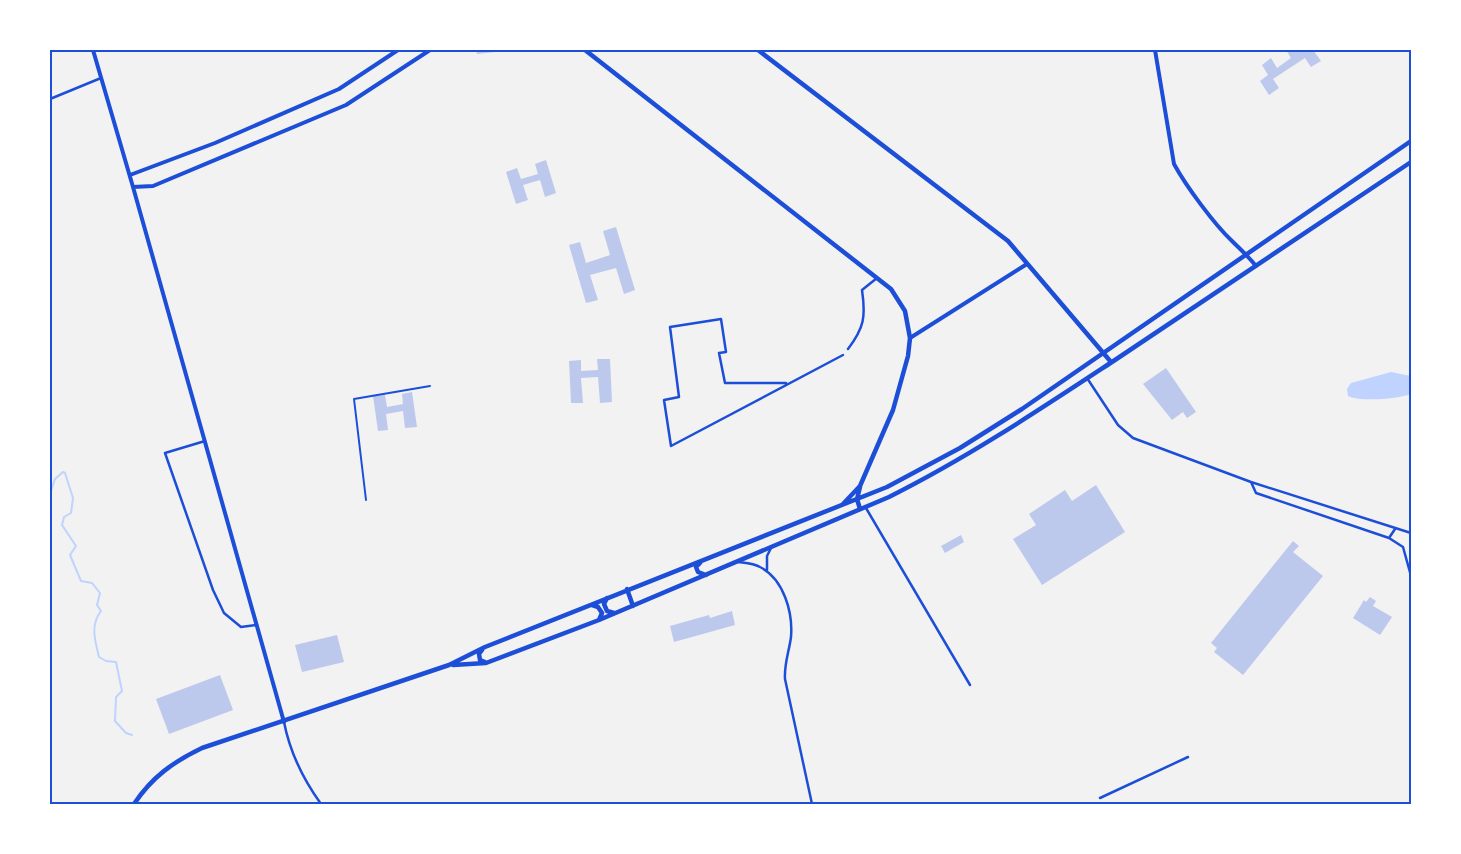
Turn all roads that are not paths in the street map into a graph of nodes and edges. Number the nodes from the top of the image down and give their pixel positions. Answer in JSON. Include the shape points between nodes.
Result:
{"nodes":[{"id":1,"x":93,"y":50,"type":"edge"},
{"id":2,"x":398,"y":50,"type":"edge"},
{"id":3,"x":430,"y":50,"type":"edge"},
{"id":4,"x":585,"y":50,"type":"edge"},
{"id":5,"x":758,"y":50,"type":"edge"},
{"id":6,"x":1155,"y":50,"type":"edge"},
{"id":7,"x":101,"y":78,"type":"junction"},
{"id":8,"x":50,"y":99,"type":"edge"},
{"id":9,"x":1411,"y":141,"type":"edge"},
{"id":10,"x":1411,"y":162,"type":"edge"},
{"id":11,"x":130,"y":175,"type":"junction"},
{"id":12,"x":134,"y":187,"type":"junction"},
{"id":13,"x":1247,"y":254,"type":"junction"},
{"id":14,"x":1027,"y":264,"type":"junction"},
{"id":15,"x":1256,"y":266,"type":"junction"},
{"id":16,"x":877,"y":278,"type":"junction"},
{"id":17,"x":910,"y":338,"type":"junction"},
{"id":18,"x":848,"y":349,"type":"dead end"},
{"id":19,"x":1103,"y":354,"type":"junction"},
{"id":20,"x":843,"y":355,"type":"dead end"},
{"id":21,"x":1111,"y":362,"type":"junction"},
{"id":22,"x":1087,"y":378,"type":"junction"},
{"id":23,"x":786,"y":383,"type":"junction"},
{"id":24,"x":430,"y":386,"type":"dead end"},
{"id":25,"x":205,"y":441,"type":"junction"},
{"id":26,"x":1250,"y":482,"type":"junction"},
{"id":27,"x":860,"y":486,"type":"junction"},
{"id":28,"x":857,"y":499,"type":"junction"},
{"id":29,"x":366,"y":500,"type":"dead end"},
{"id":30,"x":841,"y":506,"type":"junction"},
{"id":31,"x":866,"y":507,"type":"junction"},
{"id":32,"x":860,"y":509,"type":"junction"},
{"id":33,"x":1395,"y":528,"type":"junction"},
{"id":34,"x":1411,"y":533,"type":"edge"},
{"id":35,"x":1389,"y":538,"type":"junction"},
{"id":36,"x":771,"y":548,"type":"junction"},
{"id":37,"x":703,"y":561,"type":"junction"},
{"id":38,"x":738,"y":562,"type":"junction"},
{"id":39,"x":767,"y":571,"type":"junction"},
{"id":40,"x":706,"y":575,"type":"junction"},
{"id":41,"x":1411,"y":576,"type":"edge"},
{"id":42,"x":627,"y":589,"type":"junction"},
{"id":43,"x":608,"y":597,"type":"junction"},
{"id":44,"x":592,"y":605,"type":"junction"},
{"id":45,"x":633,"y":606,"type":"junction"},
{"id":46,"x":614,"y":613,"type":"junction"},
{"id":47,"x":599,"y":620,"type":"junction"},
{"id":48,"x":256,"y":625,"type":"junction"},
{"id":49,"x":485,"y":647,"type":"junction"},
{"id":50,"x":486,"y":663,"type":"junction"},
{"id":51,"x":449,"y":665,"type":"junction"},
{"id":52,"x":970,"y":685,"type":"dead end"},
{"id":53,"x":284,"y":722,"type":"junction"},
{"id":54,"x":1188,"y":757,"type":"dead end"},
{"id":55,"x":1100,"y":798,"type":"dead end"},
{"id":56,"x":134,"y":804,"type":"edge"},
{"id":57,"x":321,"y":804,"type":"edge"},
{"id":58,"x":812,"y":804,"type":"edge"}],
"edges":[{"from":1,"to":7,"type":"street"},
{"from":2,"to":11,"type":"street","via":[[339,89],[215,143]]},
{"from":3,"to":12,"type":"street","via":[[346,105],[321,117],[154,186]]},
{"from":4,"to":16,"type":"main road"},
{"from":5,"to":14,"type":"main road","via":[[1008,241]]},
{"from":6,"to":13,"type":"street","via":[[1174,164],[1231,241]]},
{"from":7,"to":8,"type":"street"},
{"from":7,"to":11,"type":"street"},
{"from":9,"to":13,"type":"main road"},
{"from":10,"to":15,"type":"main road"},
{"from":11,"to":12,"type":"street"},
{"from":12,"to":25,"type":"street"},
{"from":13,"to":15,"type":"street"},
{"from":13,"to":19,"type":"main road"},
{"from":14,"to":17,"type":"street"},
{"from":14,"to":19,"type":"main road"},
{"from":15,"to":21,"type":"main road"},
{"from":16,"to":17,"type":"main road","via":[[891,289],[905,311]]},
{"from":16,"to":18,"type":"street","via":[[862,290],[865,315],[859,335]]},
{"from":17,"to":27,"type":"main road","via":[[893,410]]},
{"from":19,"to":21,"type":"main road"},
{"from":19,"to":28,"type":"main road","via":[[960,448],[887,487]]},
{"from":20,"to":23,"type":"street"},
{"from":21,"to":22,"type":"main road"},
{"from":22,"to":26,"type":"street","via":[[1118,425],[1133,438]]},
{"from":22,"to":31,"type":"main road","via":[[965,457]]},
{"from":23,"to":23,"type":"street","via":[[687,437],[671,446],[664,400],[679,397],[670,327],[720,319],[726,352],[719,353],[725,383]]},
{"from":24,"to":29,"type":"street","via":[[354,399]]},
{"from":25,"to":48,"type":"street"},
{"from":25,"to":48,"type":"street","via":[[165,453],[224,613],[241,627]]},
{"from":26,"to":33,"type":"street"},
{"from":26,"to":35,"type":"street","via":[[1256,493]]},
{"from":27,"to":28,"type":"main road"},
{"from":27,"to":30,"type":"main road"},
{"from":28,"to":30,"type":"main road"},
{"from":28,"to":32,"type":"main road"},
{"from":30,"to":37,"type":"main road"},
{"from":31,"to":32,"type":"main road"},
{"from":31,"to":52,"type":"street"},
{"from":32,"to":36,"type":"main road"},
{"from":33,"to":34,"type":"street"},
{"from":33,"to":35,"type":"street"},
{"from":35,"to":41,"type":"street","via":[[1403,547]]},
{"from":36,"to":38,"type":"main road"},
{"from":36,"to":39,"type":"street","via":[[767,556]]},
{"from":37,"to":40,"type":"main road","via":[[696,567],[698,572]]},
{"from":37,"to":42,"type":"main road"},
{"from":38,"to":39,"type":"street","via":[[754,564]]},
{"from":38,"to":40,"type":"main road"},
{"from":39,"to":58,"type":"street","via":[[784,595],[791,615],[785,679]]},
{"from":40,"to":45,"type":"main road"},
{"from":42,"to":43,"type":"main road"},
{"from":42,"to":45,"type":"main road"},
{"from":43,"to":44,"type":"main road"},
{"from":43,"to":46,"type":"main road","via":[[604,604],[607,611]]},
{"from":44,"to":47,"type":"main road","via":[[602,613]]},
{"from":44,"to":49,"type":"main road"},
{"from":45,"to":46,"type":"main road"},
{"from":46,"to":47,"type":"main road"},
{"from":47,"to":50,"type":"main road"},
{"from":48,"to":53,"type":"street"},
{"from":49,"to":50,"type":"main road","via":[[479,654],[480,660]]},
{"from":49,"to":51,"type":"main road"},
{"from":50,"to":51,"type":"main road"},
{"from":51,"to":53,"type":"main road"},
{"from":53,"to":56,"type":"main road","via":[[202,748],[177,760],[158,774]]},
{"from":53,"to":57,"type":"street","via":[[297,765]]},
{"from":54,"to":55,"type":"street"}]}
